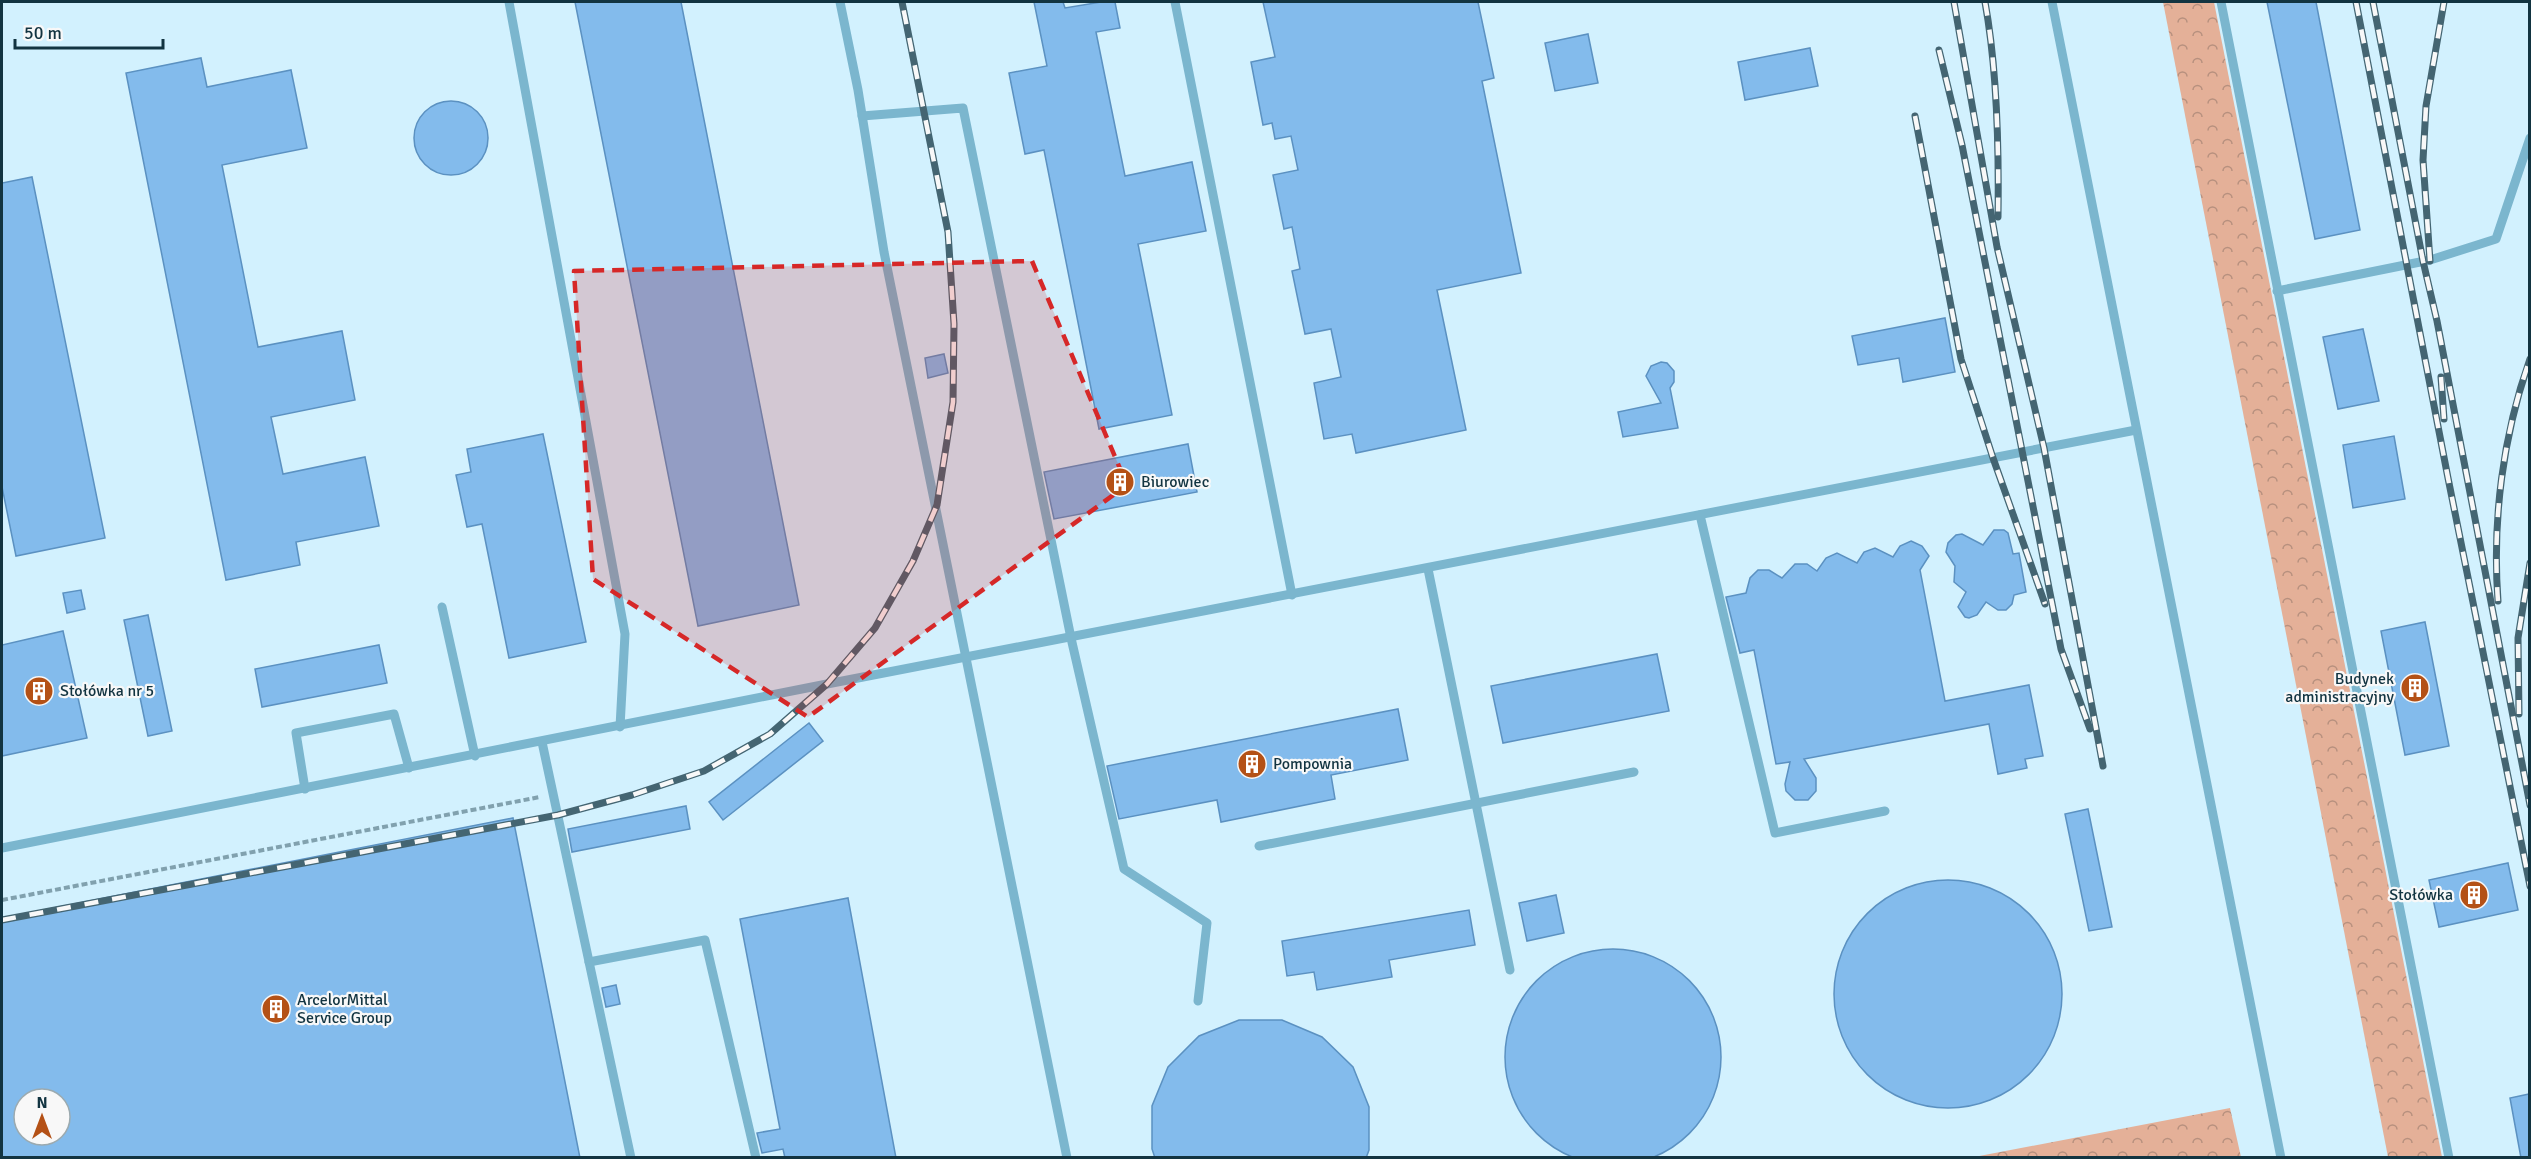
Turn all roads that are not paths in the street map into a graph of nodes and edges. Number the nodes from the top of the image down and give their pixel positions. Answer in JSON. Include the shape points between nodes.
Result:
{"nodes":[{"id":1,"x":509,"y":2,"type":"edge"},
{"id":2,"x":840,"y":2,"type":"edge"},
{"id":3,"x":1175,"y":2,"type":"edge"},
{"id":4,"x":2052,"y":2,"type":"edge"},
{"id":5,"x":2221,"y":2,"type":"edge"},
{"id":6,"x":862,"y":116,"type":"junction"},
{"id":7,"x":2529,"y":138,"type":"edge"},
{"id":8,"x":2277,"y":291,"type":"junction"},
{"id":9,"x":2136,"y":430,"type":"junction"},
{"id":10,"x":1700,"y":515,"type":"junction"},
{"id":11,"x":1428,"y":569,"type":"junction"},
{"id":12,"x":1292,"y":596,"type":"junction"},
{"id":13,"x":442,"y":607,"type":"dead end"},
{"id":14,"x":1071,"y":638,"type":"junction"},
{"id":15,"x":967,"y":659,"type":"junction"},
{"id":16,"x":620,"y":727,"type":"junction"},
{"id":17,"x":542,"y":742,"type":"junction"},
{"id":18,"x":475,"y":756,"type":"junction"},
{"id":19,"x":409,"y":768,"type":"junction"},
{"id":20,"x":1634,"y":772,"type":"dead end"},
{"id":21,"x":305,"y":789,"type":"junction"},
{"id":22,"x":1476,"y":803,"type":"junction"},
{"id":23,"x":1885,"y":811,"type":"dead end"},
{"id":24,"x":1259,"y":846,"type":"dead end"},
{"id":25,"x":2,"y":848,"type":"edge"},
{"id":26,"x":590,"y":962,"type":"junction"},
{"id":27,"x":1510,"y":969,"type":"dead end"},
{"id":28,"x":1198,"y":1001,"type":"dead end"},
{"id":29,"x":632,"y":1158,"type":"edge"},
{"id":30,"x":756,"y":1158,"type":"edge"},
{"id":31,"x":1067,"y":1158,"type":"edge"},
{"id":32,"x":2281,"y":1158,"type":"edge"},
{"id":33,"x":2449,"y":1158,"type":"edge"}],
"edges":[{"from":1,"to":16,"type":"lane","via":[[625,634]]},
{"from":2,"to":6,"type":"lane"},
{"from":3,"to":12,"type":"lane"},
{"from":4,"to":9,"type":"lane"},
{"from":5,"to":8,"type":"lane"},
{"from":6,"to":14,"type":"lane","via":[[963,108]]},
{"from":6,"to":15,"type":"lane","via":[[884,252]]},
{"from":7,"to":8,"type":"lane","via":[[2496,239],[2430,260]]},
{"from":8,"to":33,"type":"lane"},
{"from":9,"to":10,"type":"lane"},
{"from":9,"to":32,"type":"lane"},
{"from":10,"to":11,"type":"lane"},
{"from":10,"to":23,"type":"lane","via":[[1774,833]]},
{"from":11,"to":12,"type":"lane"},
{"from":11,"to":22,"type":"lane"},
{"from":12,"to":14,"type":"lane"},
{"from":13,"to":18,"type":"lane"},
{"from":14,"to":15,"type":"lane"},
{"from":14,"to":28,"type":"lane","via":[[1124,869],[1207,922]]},
{"from":15,"to":16,"type":"lane"},
{"from":15,"to":31,"type":"lane"},
{"from":16,"to":17,"type":"lane"},
{"from":17,"to":18,"type":"lane"},
{"from":17,"to":26,"type":"lane"},
{"from":18,"to":19,"type":"lane"},
{"from":19,"to":21,"type":"lane"},
{"from":19,"to":21,"type":"lane","via":[[394,714],[296,733]]},
{"from":20,"to":22,"type":"lane"},
{"from":21,"to":25,"type":"lane"},
{"from":22,"to":24,"type":"lane"},
{"from":22,"to":27,"type":"lane"},
{"from":26,"to":29,"type":"lane"},
{"from":26,"to":30,"type":"lane","via":[[705,940]]}]}
